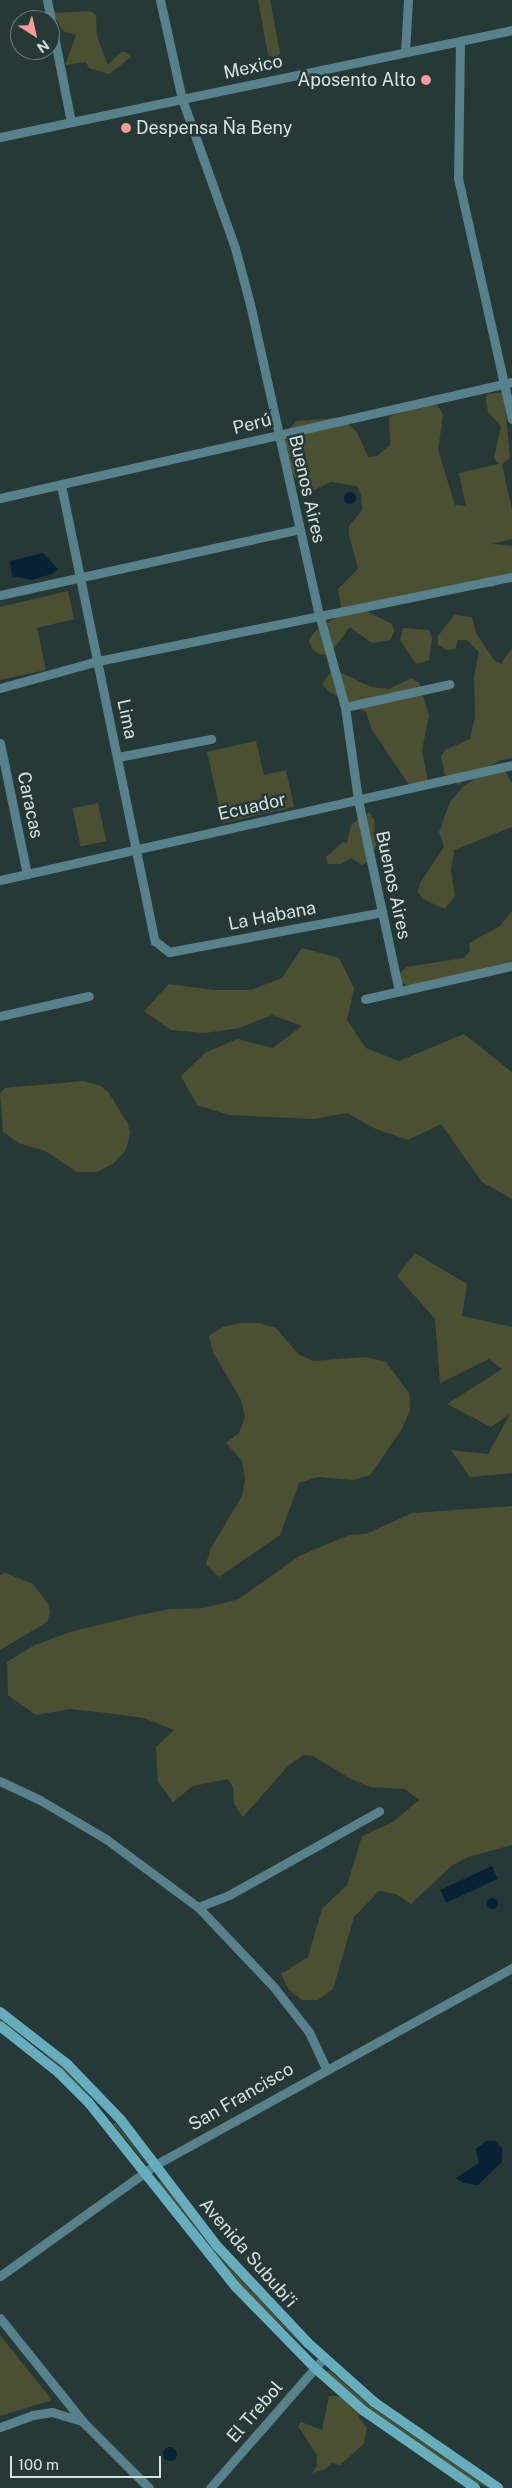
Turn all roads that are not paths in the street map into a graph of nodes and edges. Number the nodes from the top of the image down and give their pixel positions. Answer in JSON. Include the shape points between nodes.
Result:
{"nodes":[{"id":1,"x":47,"y":0,"type":"edge"},
{"id":2,"x":160,"y":0,"type":"edge"},
{"id":3,"x":408,"y":0,"type":"edge"},
{"id":4,"x":512,"y":30,"type":"edge"},
{"id":5,"x":460,"y":41,"type":"junction"},
{"id":6,"x":405,"y":52,"type":"junction"},
{"id":7,"x":182,"y":99,"type":"junction"},
{"id":8,"x":71,"y":122,"type":"junction"},
{"id":9,"x":0,"y":137,"type":"edge"},
{"id":10,"x":508,"y":383,"type":"edge"},
{"id":11,"x":512,"y":419,"type":"edge"},
{"id":12,"x":278,"y":435,"type":"junction"},
{"id":13,"x":61,"y":485,"type":"junction"},
{"id":14,"x":0,"y":498,"type":"edge"},
{"id":15,"x":299,"y":529,"type":"junction"},
{"id":16,"x":512,"y":577,"type":"edge"},
{"id":17,"x":80,"y":578,"type":"junction"},
{"id":18,"x":0,"y":596,"type":"edge"},
{"id":19,"x":319,"y":614,"type":"junction"},
{"id":20,"x":98,"y":661,"type":"junction"},
{"id":21,"x":450,"y":684,"type":"dead end"},
{"id":22,"x":0,"y":688,"type":"edge"},
{"id":23,"x":345,"y":707,"type":"junction"},
{"id":24,"x":211,"y":739,"type":"dead end"},
{"id":25,"x":0,"y":743,"type":"edge"},
{"id":26,"x":118,"y":757,"type":"junction"},
{"id":27,"x":512,"y":765,"type":"edge"},
{"id":28,"x":358,"y":800,"type":"junction"},
{"id":29,"x":138,"y":850,"type":"junction"},
{"id":30,"x":27,"y":874,"type":"junction"},
{"id":31,"x":0,"y":880,"type":"edge"},
{"id":32,"x":382,"y":912,"type":"junction"},
{"id":33,"x":169,"y":952,"type":"joint"},
{"id":34,"x":512,"y":966,"type":"edge"},
{"id":35,"x":399,"y":992,"type":"junction"},
{"id":36,"x":89,"y":996,"type":"dead end"},
{"id":37,"x":365,"y":999,"type":"dead end"},
{"id":38,"x":0,"y":1016,"type":"edge"},
{"id":39,"x":0,"y":1781,"type":"edge"},
{"id":40,"x":379,"y":1811,"type":"dead end"},
{"id":41,"x":198,"y":1907,"type":"junction"},
{"id":42,"x":512,"y":1968,"type":"edge"},
{"id":43,"x":0,"y":2012,"type":"edge"},
{"id":44,"x":0,"y":2026,"type":"edge"},
{"id":45,"x":326,"y":2068,"type":"junction"},
{"id":46,"x":155,"y":2165,"type":"junction"},
{"id":47,"x":145,"y":2172,"type":"junction"},
{"id":48,"x":0,"y":2276,"type":"edge"},
{"id":49,"x":0,"y":2318,"type":"edge"},
{"id":50,"x":324,"y":2358,"type":"junction"},
{"id":51,"x":315,"y":2368,"type":"junction"},
{"id":52,"x":84,"y":2423,"type":"junction"},
{"id":53,"x":0,"y":2427,"type":"edge"},
{"id":54,"x":149,"y":2488,"type":"edge"},
{"id":55,"x":210,"y":2488,"type":"edge"},
{"id":56,"x":474,"y":2488,"type":"edge"},
{"id":57,"x":498,"y":2488,"type":"edge"}],
"edges":[{"from":1,"to":8,"type":"street"},
{"from":2,"to":7,"type":"street","name":"Buenos Aires"},
{"from":3,"to":6,"type":"street"},
{"from":4,"to":5,"type":"street","name":"Mexico"},
{"from":5,"to":6,"type":"street","name":"Mexico"},
{"from":5,"to":10,"type":"street","via":[[458,178]]},
{"from":6,"to":7,"type":"street","name":"Mexico"},
{"from":7,"to":8,"type":"street","name":"Mexico"},
{"from":7,"to":12,"type":"street","name":"Buenos Aires","via":[[235,248]]},
{"from":8,"to":9,"type":"street","name":"Mexico"},
{"from":10,"to":11,"type":"street"},
{"from":10,"to":12,"type":"street","name":"Perú"},
{"from":12,"to":13,"type":"street","name":"Perú"},
{"from":12,"to":15,"type":"street","name":"Buenos Aires"},
{"from":13,"to":14,"type":"street","name":"Perú"},
{"from":13,"to":17,"type":"street","name":"Lima"},
{"from":15,"to":17,"type":"street"},
{"from":15,"to":19,"type":"street","name":"Buenos Aires"},
{"from":16,"to":19,"type":"street"},
{"from":17,"to":18,"type":"street"},
{"from":17,"to":20,"type":"street","name":"Lima"},
{"from":19,"to":20,"type":"street"},
{"from":19,"to":23,"type":"street","name":"Buenos Aires"},
{"from":20,"to":22,"type":"street"},
{"from":20,"to":26,"type":"street","name":"Lima"},
{"from":21,"to":23,"type":"street"},
{"from":23,"to":28,"type":"street","name":"Buenos Aires"},
{"from":24,"to":26,"type":"street"},
{"from":25,"to":30,"type":"street","name":"Caracas"},
{"from":26,"to":29,"type":"street","name":"Lima"},
{"from":27,"to":28,"type":"street","name":"Ecuador"},
{"from":28,"to":29,"type":"street","name":"Ecuador"},
{"from":28,"to":32,"type":"street","name":"Buenos Aires"},
{"from":29,"to":30,"type":"street","name":"Ecuador"},
{"from":29,"to":33,"type":"street","name":"Lima","via":[[155,941]]},
{"from":30,"to":31,"type":"street","name":"Ecuador"},
{"from":32,"to":33,"type":"street","name":"La Habana"},
{"from":32,"to":35,"type":"street","name":"Buenos Aires"},
{"from":34,"to":35,"type":"street"},
{"from":35,"to":37,"type":"street"},
{"from":36,"to":38,"type":"street"},
{"from":39,"to":41,"type":"street","via":[[40,1800],[106,1839]]},
{"from":40,"to":41,"type":"street","via":[[229,1895]]},
{"from":41,"to":45,"type":"street","via":[[272,1986],[309,2032]]},
{"from":42,"to":45,"type":"street","name":"San Francisco"},
{"from":43,"to":46,"type":"street","name":"Avenida Sububi'i","via":[[67,2064],[121,2120]]},
{"from":44,"to":47,"type":"street","name":"Avenida Sububi'i","via":[[59,2073],[90,2103]]},
{"from":45,"to":46,"type":"street","name":"San Francisco"},
{"from":46,"to":47,"type":"street","name":"San Francisco"},
{"from":46,"to":50,"type":"street","name":"Avenida Sububi'i","via":[[222,2253]]},
{"from":47,"to":48,"type":"street","name":"San Francisco"},
{"from":47,"to":51,"type":"street","name":"Avenida Sububi'i","via":[[236,2287]]},
{"from":49,"to":52,"type":"street"},
{"from":50,"to":51,"type":"street","name":"El Trebol"},
{"from":50,"to":57,"type":"street","name":"Avenida Sububi'i","via":[[374,2402]]},
{"from":51,"to":55,"type":"street","name":"El Trebol"},
{"from":51,"to":56,"type":"street","name":"Avenida Sububi'i","via":[[378,2421]]},
{"from":52,"to":53,"type":"street","via":[[52,2412]]},
{"from":52,"to":54,"type":"street"}]}
